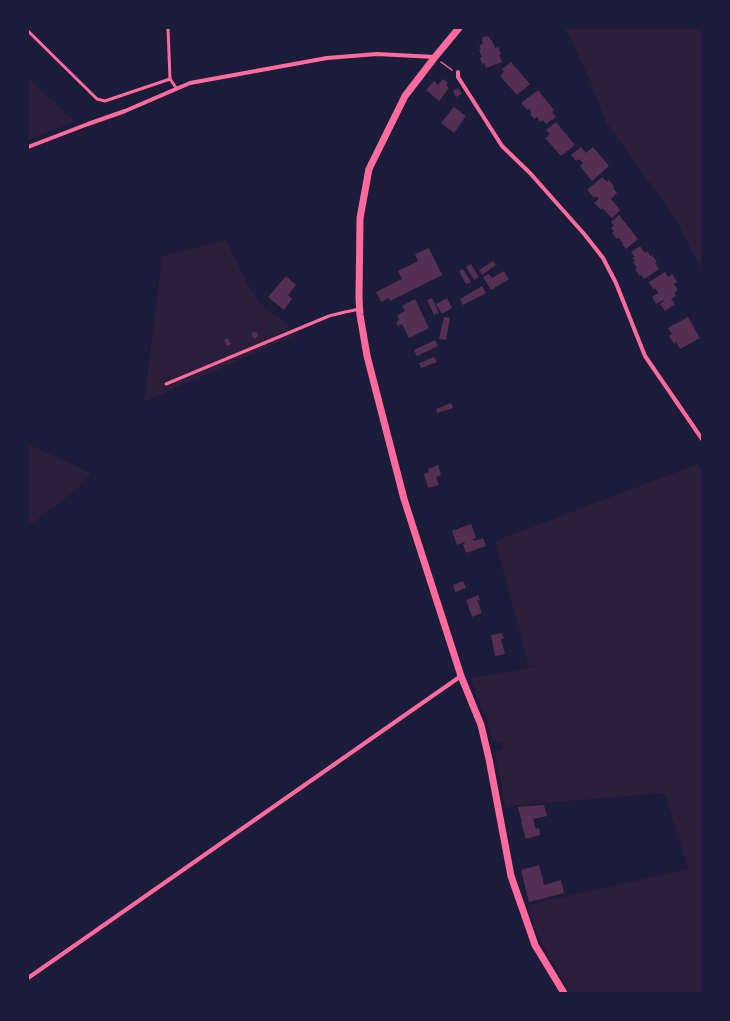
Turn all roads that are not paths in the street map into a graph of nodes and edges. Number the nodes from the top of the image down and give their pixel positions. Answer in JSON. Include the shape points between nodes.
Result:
{"nodes":[{"id":1,"x":168,"y":28,"type":"edge"},
{"id":2,"x":459,"y":28,"type":"edge"},
{"id":3,"x":28,"y":31,"type":"edge"},
{"id":4,"x":435,"y":57,"type":"junction"},
{"id":5,"x":458,"y":72,"type":"road end"},
{"id":6,"x":170,"y":79,"type":"junction"},
{"id":7,"x":177,"y":89,"type":"junction"},
{"id":8,"x":28,"y":147,"type":"edge"},
{"id":9,"x":360,"y":309,"type":"junction"},
{"id":10,"x":166,"y":384,"type":"dead end"},
{"id":11,"x":702,"y":439,"type":"edge"},
{"id":12,"x":461,"y":676,"type":"junction"},
{"id":13,"x":28,"y":978,"type":"edge"},
{"id":14,"x":564,"y":993,"type":"edge"}],
"edges":[{"from":1,"to":6,"type":"lane"},
{"from":2,"to":4,"type":"street"},
{"from":3,"to":6,"type":"lane","via":[[97,99],[105,101]]},
{"from":4,"to":7,"type":"street","via":[[377,54],[327,58],[190,83]]},
{"from":4,"to":9,"type":"street","via":[[404,96],[369,170],[360,218]]},
{"from":5,"to":11,"type":"street","via":[[458,77],[502,146],[530,173],[604,258],[645,356]]},
{"from":6,"to":7,"type":"lane"},
{"from":7,"to":8,"type":"street"},
{"from":9,"to":10,"type":"lane","via":[[329,316]]},
{"from":9,"to":12,"type":"street","via":[[367,356],[404,500]]},
{"from":12,"to":13,"type":"street"},
{"from":12,"to":14,"type":"street","via":[[481,725],[511,876],[535,946]]}]}
